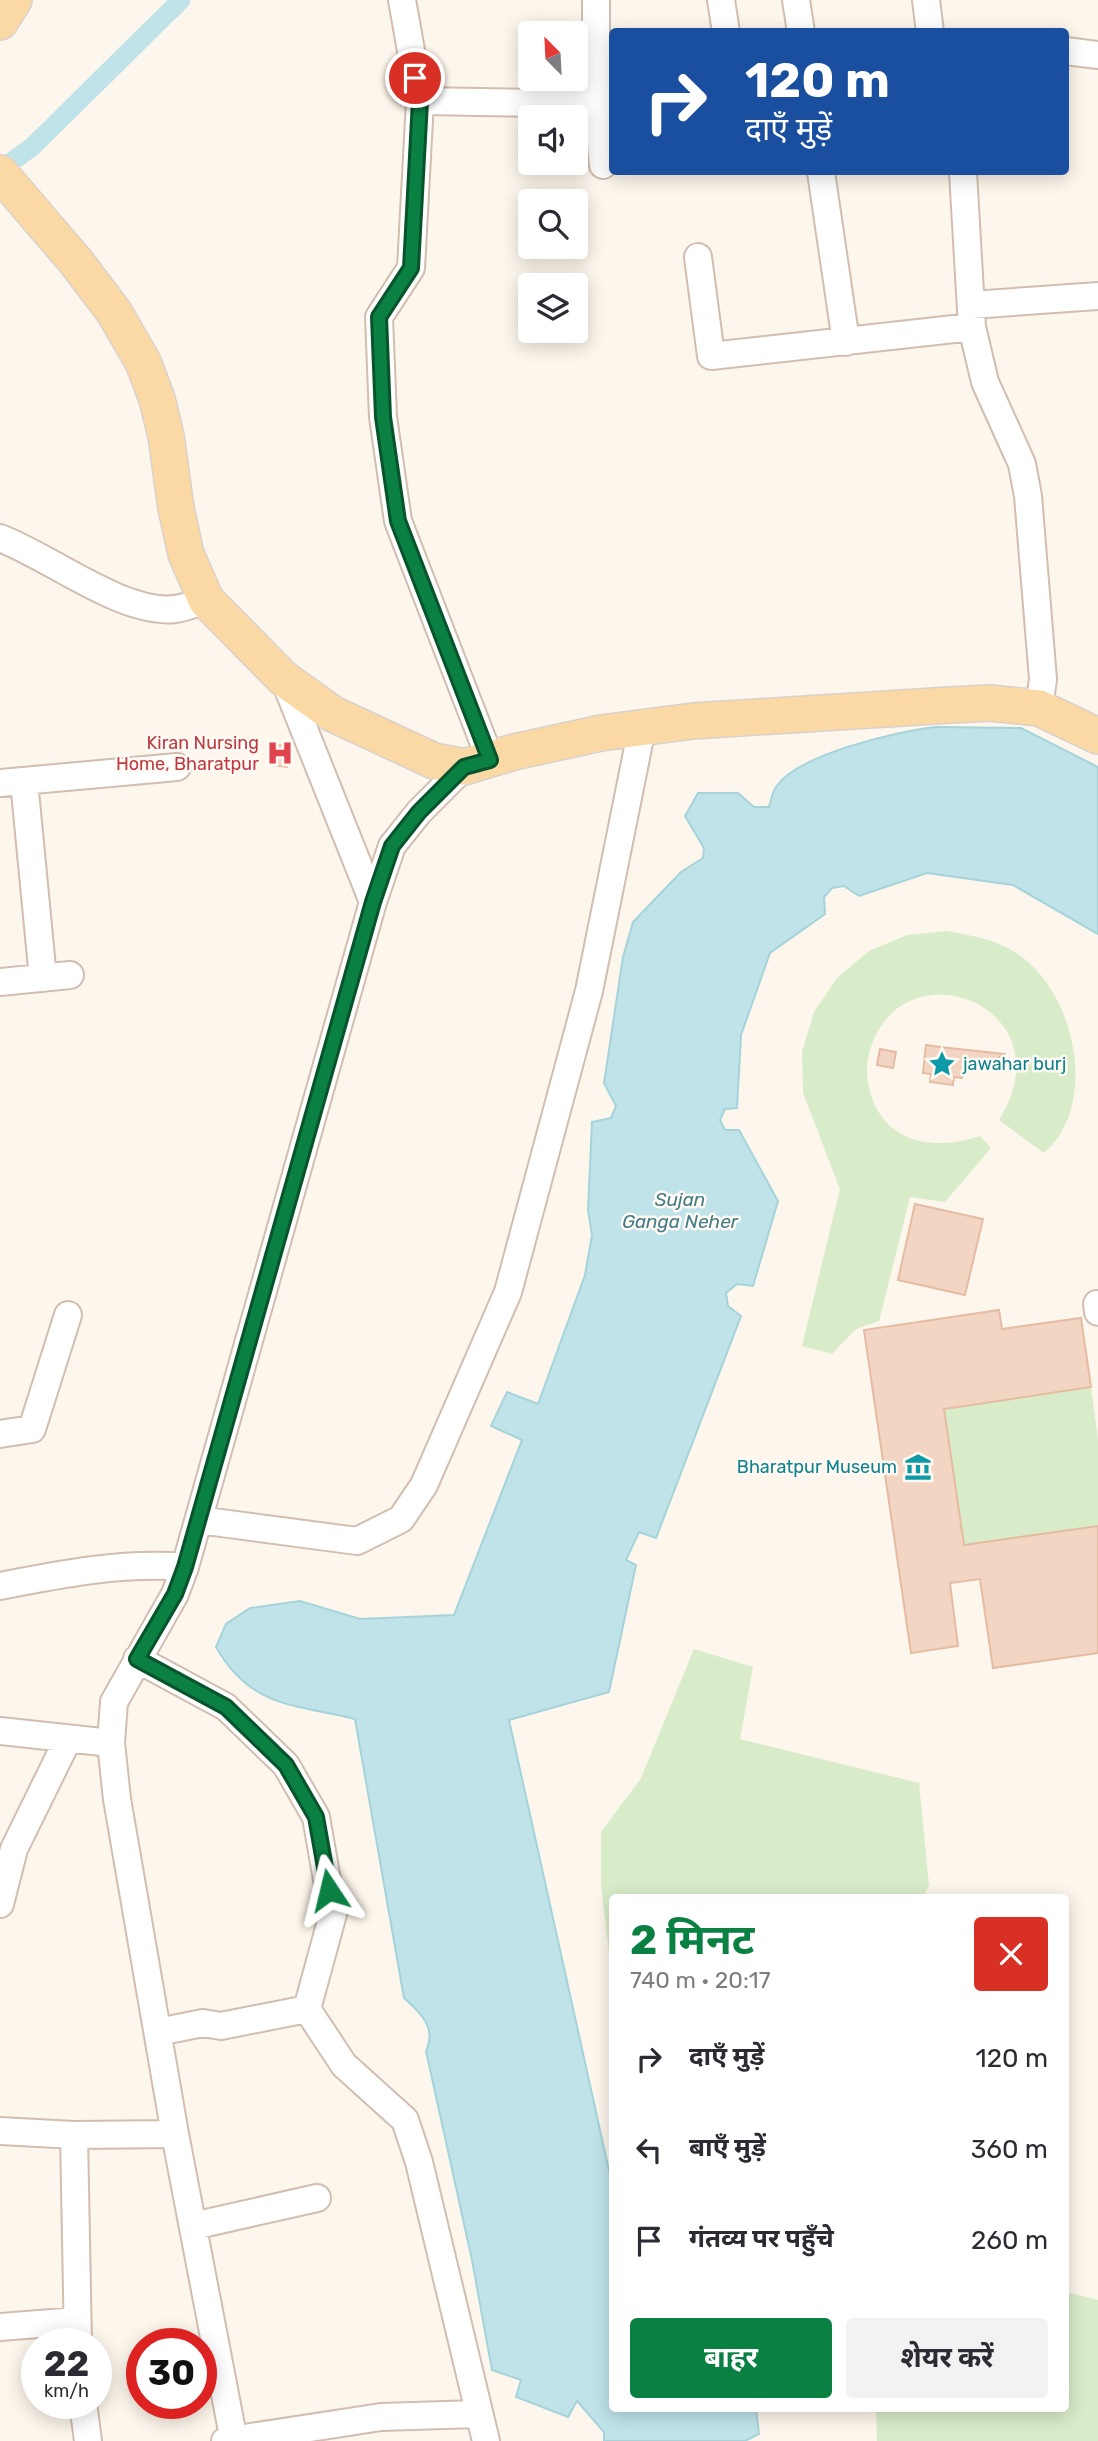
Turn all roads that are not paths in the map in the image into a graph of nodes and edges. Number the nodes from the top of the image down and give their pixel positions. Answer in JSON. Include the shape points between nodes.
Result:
{"nodes":[{"id":1,"x":14,"y":0,"type":"edge"},
{"id":2,"x":402,"y":0,"type":"edge"},
{"id":3,"x":596,"y":0,"type":"edge"},
{"id":4,"x":721,"y":0,"type":"edge"},
{"id":5,"x":796,"y":0,"type":"edge"},
{"id":6,"x":926,"y":0,"type":"edge"},
{"id":7,"x":0,"y":22,"type":"edge"},
{"id":8,"x":725,"y":28,"type":"edge"},
{"id":9,"x":800,"y":28,"type":"edge"},
{"id":10,"x":930,"y":28,"type":"edge"},
{"id":11,"x":1069,"y":51,"type":"edge"},
{"id":12,"x":1098,"y":55,"type":"edge"},
{"id":13,"x":604,"y":94,"type":"edge"},
{"id":14,"x":420,"y":101,"type":"junction"},
{"id":15,"x":603,"y":165,"type":"dead end"},
{"id":16,"x":821,"y":175,"type":"edge"},
{"id":17,"x":956,"y":175,"type":"edge"},
{"id":18,"x":963,"y":175,"type":"edge"},
{"id":19,"x":9,"y":184,"type":"edge"},
{"id":20,"x":967,"y":236,"type":"junction"},
{"id":21,"x":698,"y":257,"type":"dead end"},
{"id":22,"x":1098,"y":296,"type":"edge"},
{"id":23,"x":972,"y":316,"type":"junction"},
{"id":24,"x":846,"y":342,"type":"junction"},
{"id":25,"x":0,"y":538,"type":"edge"},
{"id":26,"x":206,"y":600,"type":"junction"},
{"id":27,"x":284,"y":679,"type":"junction"},
{"id":28,"x":1039,"y":708,"type":"junction"},
{"id":29,"x":642,"y":728,"type":"junction"},
{"id":30,"x":1098,"y":736,"type":"edge"},
{"id":31,"x":477,"y":763,"type":"junction"},
{"id":32,"x":177,"y":767,"type":"dead end"},
{"id":33,"x":12,"y":782,"type":"edge"},
{"id":34,"x":373,"y":902,"type":"junction"},
{"id":35,"x":69,"y":975,"type":"dead end"},
{"id":36,"x":43,"y":978,"type":"junction"},
{"id":37,"x":0,"y":982,"type":"edge"},
{"id":38,"x":68,"y":1315,"type":"dead end"},
{"id":39,"x":0,"y":1434,"type":"edge"},
{"id":40,"x":199,"y":1520,"type":"junction"},
{"id":41,"x":185,"y":1567,"type":"junction"},
{"id":42,"x":0,"y":1586,"type":"edge"},
{"id":43,"x":137,"y":1659,"type":"junction"},
{"id":44,"x":0,"y":1731,"type":"edge"},
{"id":45,"x":68,"y":1739,"type":"junction"},
{"id":46,"x":111,"y":1743,"type":"junction"},
{"id":47,"x":0,"y":1904,"type":"edge"},
{"id":48,"x":307,"y":2009,"type":"junction"},
{"id":49,"x":158,"y":2032,"type":"junction"},
{"id":50,"x":0,"y":2131,"type":"edge"},
{"id":51,"x":175,"y":2134,"type":"junction"},
{"id":52,"x":74,"y":2136,"type":"junction"},
{"id":53,"x":317,"y":2198,"type":"dead end"},
{"id":54,"x":193,"y":2226,"type":"junction"},
{"id":55,"x":0,"y":2327,"type":"edge"},
{"id":56,"x":21,"y":2328,"type":"edge"},
{"id":57,"x":78,"y":2328,"type":"edge"},
{"id":58,"x":477,"y":2414,"type":"junction"},
{"id":59,"x":85,"y":2419,"type":"edge"},
{"id":60,"x":88,"y":2441,"type":"edge"},
{"id":61,"x":231,"y":2441,"type":"edge"},
{"id":62,"x":486,"y":2441,"type":"edge"}],
"edges":[{"from":1,"to":7,"type":"main road"},
{"from":2,"to":14,"type":"street"},
{"from":3,"to":13,"type":"street"},
{"from":4,"to":8,"type":"street"},
{"from":5,"to":9,"type":"street"},
{"from":6,"to":10,"type":"street"},
{"from":11,"to":12,"type":"street"},
{"from":13,"to":14,"type":"street","via":[[534,103]]},
{"from":13,"to":15,"type":"street"},
{"from":14,"to":31,"type":"street","via":[[411,268],[379,317],[383,417],[398,521]]},
{"from":16,"to":24,"type":"street"},
{"from":17,"to":20,"type":"street"},
{"from":18,"to":20,"type":"street"},
{"from":19,"to":26,"type":"main road","via":[[106,302],[143,362],[166,436],[186,554]]},
{"from":20,"to":23,"type":"street"},
{"from":21,"to":24,"type":"street","via":[[711,356]]},
{"from":22,"to":23,"type":"street"},
{"from":23,"to":24,"type":"street"},
{"from":23,"to":28,"type":"street","via":[[985,382],[1022,464],[1028,496],[1043,679]]},
{"from":25,"to":26,"type":"street","via":[[139,606],[174,609]]},
{"from":26,"to":27,"type":"main road"},
{"from":27,"to":31,"type":"main road","via":[[333,714],[434,761]]},
{"from":27,"to":34,"type":"street"},
{"from":28,"to":29,"type":"main road","via":[[963,704]]},
{"from":28,"to":30,"type":"main road"},
{"from":29,"to":31,"type":"main road","via":[[601,733]]},
{"from":29,"to":40,"type":"street","via":[[589,991],[508,1292],[424,1485],[401,1519],[356,1541]]},
{"from":31,"to":34,"type":"street","via":[[419,812],[392,846]]},
{"from":32,"to":33,"type":"street"},
{"from":33,"to":36,"type":"street"},
{"from":34,"to":40,"type":"street"},
{"from":35,"to":36,"type":"street"},
{"from":36,"to":37,"type":"street"},
{"from":38,"to":39,"type":"street","via":[[32,1429]]},
{"from":40,"to":41,"type":"street"},
{"from":41,"to":42,"type":"street","via":[[152,1564],[58,1574]]},
{"from":41,"to":43,"type":"street","via":[[175,1594]]},
{"from":43,"to":46,"type":"street","via":[[114,1702]]},
{"from":43,"to":48,"type":"street","via":[[226,1707],[286,1765],[316,1817],[333,1914]]},
{"from":44,"to":45,"type":"street"},
{"from":45,"to":46,"type":"street"},
{"from":45,"to":47,"type":"street","via":[[14,1849]]},
{"from":46,"to":49,"type":"street"},
{"from":48,"to":49,"type":"street","via":[[221,2026],[203,2023]]},
{"from":48,"to":58,"type":"street","via":[[344,2065],[405,2120],[419,2162]]},
{"from":49,"to":51,"type":"street"},
{"from":50,"to":52,"type":"street"},
{"from":51,"to":52,"type":"street"},
{"from":51,"to":54,"type":"street"},
{"from":52,"to":57,"type":"street"},
{"from":53,"to":54,"type":"street"},
{"from":54,"to":61,"type":"street"},
{"from":55,"to":56,"type":"street"},
{"from":58,"to":61,"type":"street","via":[[381,2417]]},
{"from":58,"to":62,"type":"street"},
{"from":59,"to":60,"type":"street"}]}
